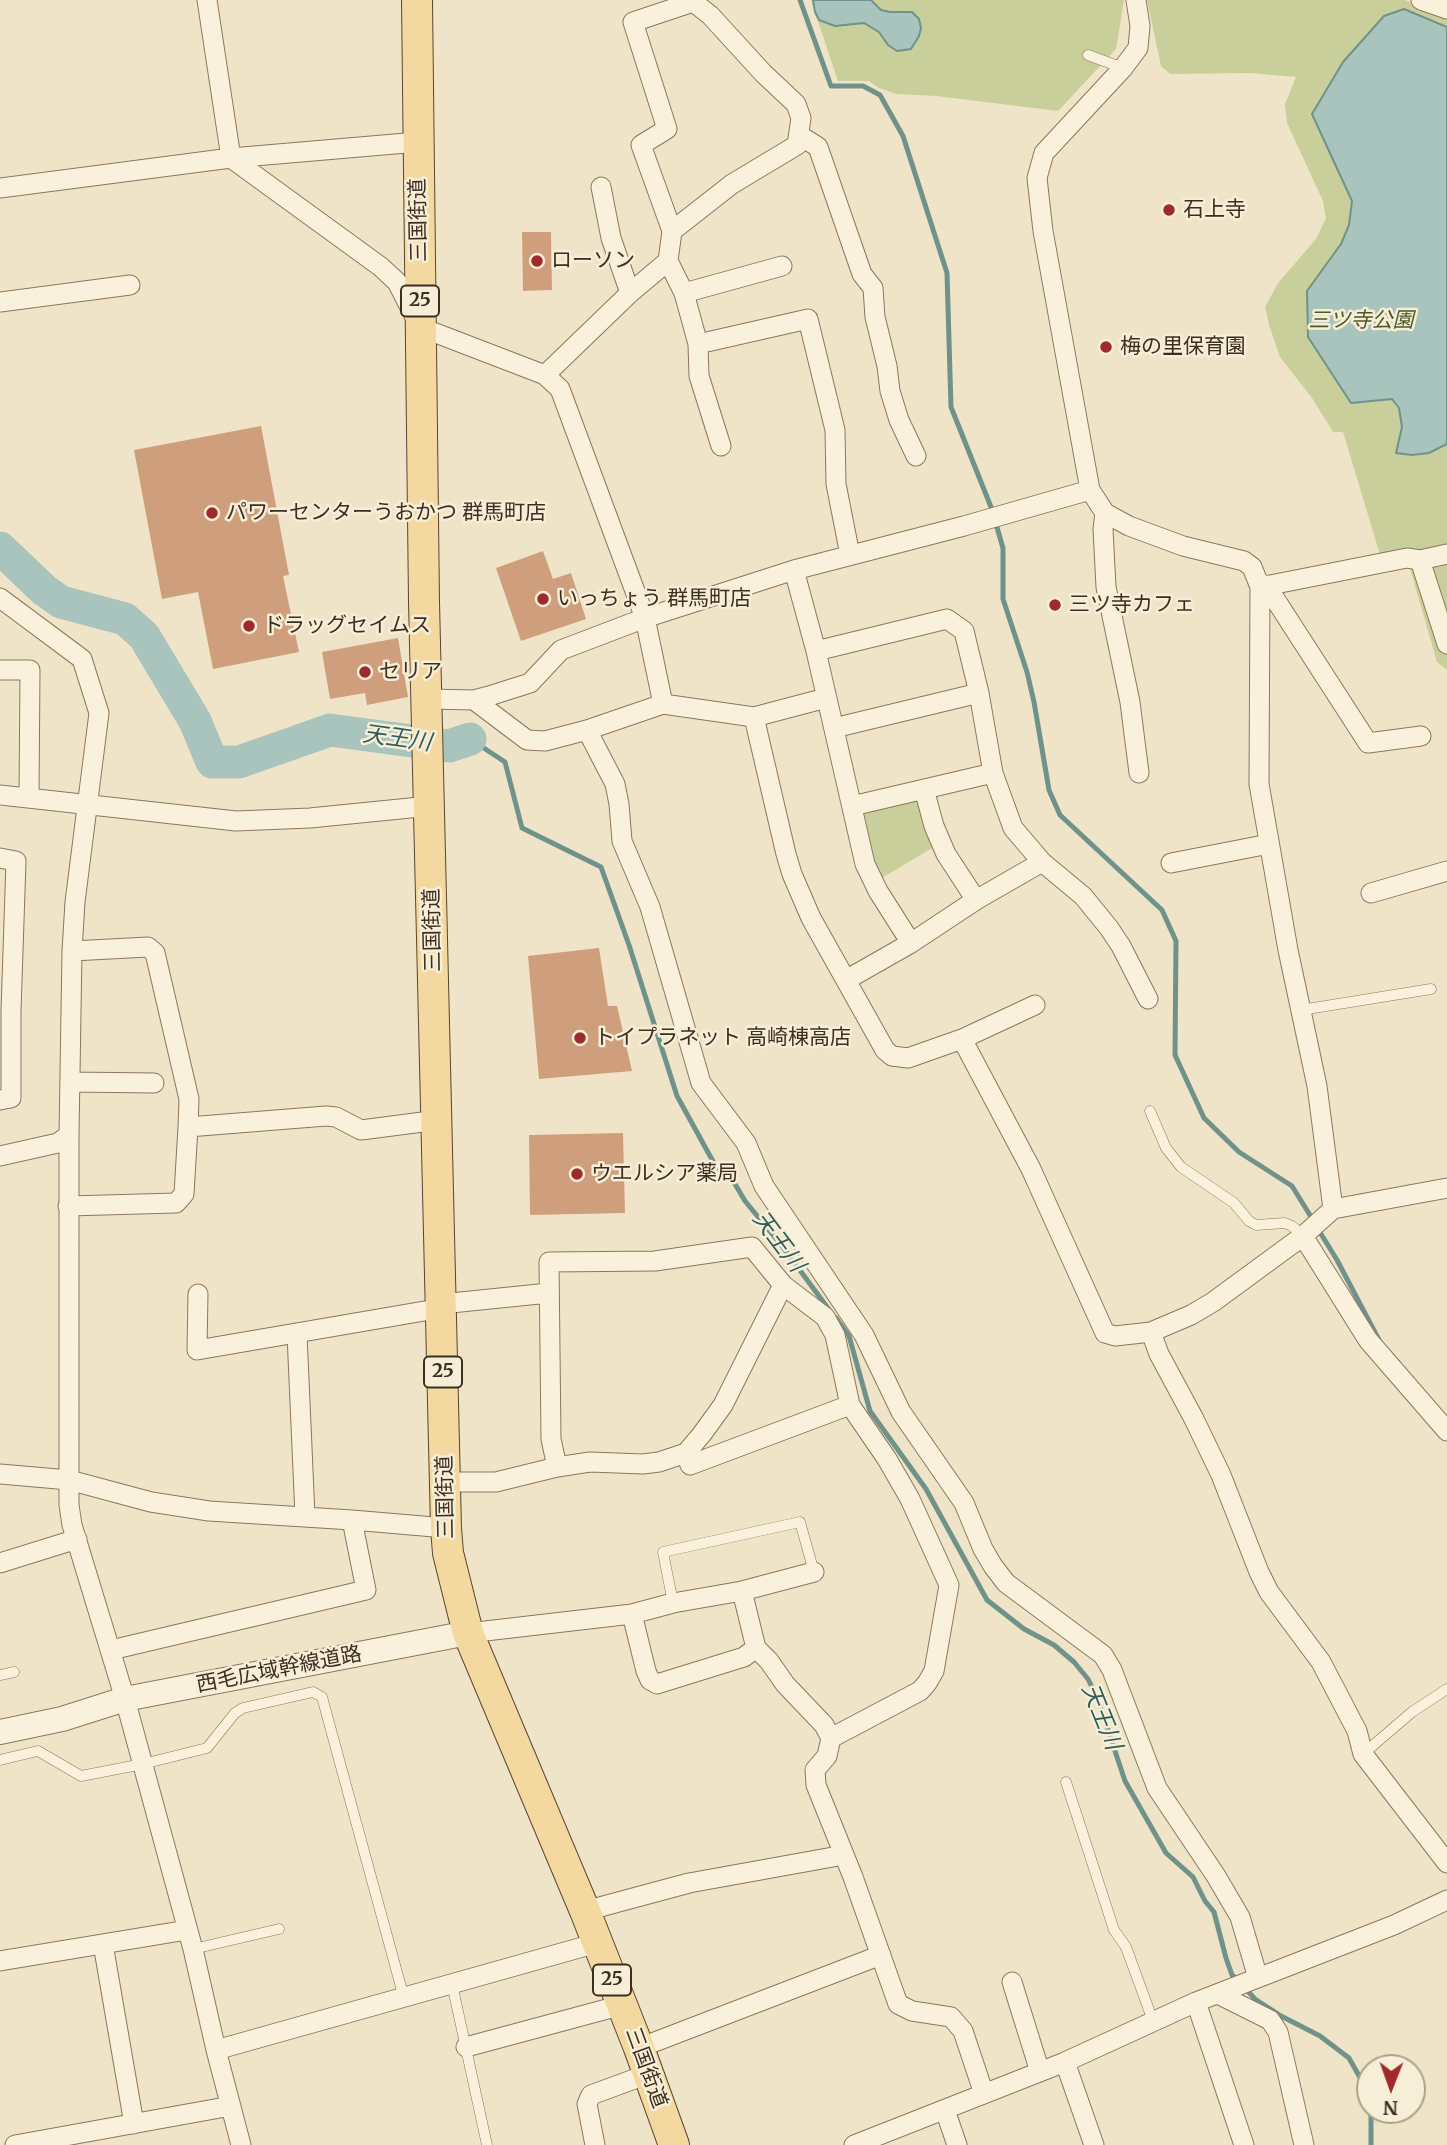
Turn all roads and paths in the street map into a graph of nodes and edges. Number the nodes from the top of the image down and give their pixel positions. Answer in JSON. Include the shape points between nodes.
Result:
{"nodes":[{"id":1,"x":207,"y":0,"type":"edge"},
{"id":2,"x":417,"y":0,"type":"edge"},
{"id":3,"x":1136,"y":0,"type":"edge"},
{"id":4,"x":1421,"y":0,"type":"edge"},
{"id":5,"x":693,"y":1,"type":"edge"},
{"id":6,"x":1447,"y":9,"type":"edge"},
{"id":7,"x":1088,"y":55,"type":"dead end"},
{"id":8,"x":1123,"y":68,"type":"junction"},
{"id":9,"x":799,"y":135,"type":"junction"},
{"id":10,"x":418,"y":142,"type":"junction"},
{"id":11,"x":231,"y":158,"type":"junction"},
{"id":12,"x":601,"y":187,"type":"dead end"},
{"id":13,"x":0,"y":188,"type":"edge"},
{"id":14,"x":672,"y":231,"type":"junction"},
{"id":15,"x":668,"y":261,"type":"junction"},
{"id":16,"x":782,"y":266,"type":"dead end"},
{"id":17,"x":130,"y":285,"type":"dead end"},
{"id":18,"x":631,"y":293,"type":"junction"},
{"id":19,"x":684,"y":293,"type":"junction"},
{"id":20,"x":0,"y":302,"type":"edge"},
{"id":21,"x":420,"y":327,"type":"junction"},
{"id":22,"x":698,"y":344,"type":"junction"},
{"id":23,"x":545,"y":375,"type":"junction"},
{"id":24,"x":721,"y":446,"type":"dead end"},
{"id":25,"x":916,"y":456,"type":"dead end"},
{"id":26,"x":1090,"y":490,"type":"junction"},
{"id":27,"x":1105,"y":513,"type":"junction"},
{"id":28,"x":1447,"y":554,"type":"edge"},
{"id":29,"x":850,"y":555,"type":"junction"},
{"id":30,"x":1420,"y":559,"type":"junction"},
{"id":31,"x":794,"y":570,"type":"junction"},
{"id":32,"x":1263,"y":586,"type":"junction"},
{"id":33,"x":0,"y":598,"type":"edge"},
{"id":34,"x":645,"y":618,"type":"junction"},
{"id":35,"x":1447,"y":644,"type":"edge"},
{"id":36,"x":816,"y":650,"type":"junction"},
{"id":37,"x":0,"y":670,"type":"edge"},
{"id":38,"x":979,"y":693,"type":"junction"},
{"id":39,"x":826,"y":698,"type":"junction"},
{"id":40,"x":428,"y":699,"type":"junction"},
{"id":41,"x":474,"y":700,"type":"junction"},
{"id":42,"x":663,"y":704,"type":"junction"},
{"id":43,"x":754,"y":717,"type":"junction"},
{"id":44,"x":834,"y":728,"type":"junction"},
{"id":45,"x":587,"y":730,"type":"junction"},
{"id":46,"x":1421,"y":736,"type":"dead end"},
{"id":47,"x":993,"y":773,"type":"junction"},
{"id":48,"x":1139,"y":773,"type":"dead end"},
{"id":49,"x":923,"y":789,"type":"junction"},
{"id":50,"x":0,"y":795,"type":"edge"},
{"id":51,"x":29,"y":798,"type":"junction"},
{"id":52,"x":87,"y":805,"type":"junction"},
{"id":53,"x":430,"y":806,"type":"junction"},
{"id":54,"x":852,"y":806,"type":"junction"},
{"id":55,"x":1269,"y":844,"type":"junction"},
{"id":56,"x":0,"y":858,"type":"edge"},
{"id":57,"x":1042,"y":862,"type":"junction"},
{"id":58,"x":1171,"y":863,"type":"dead end"},
{"id":59,"x":1447,"y":871,"type":"edge"},
{"id":60,"x":1371,"y":893,"type":"dead end"},
{"id":61,"x":976,"y":900,"type":"junction"},
{"id":62,"x":911,"y":943,"type":"junction"},
{"id":63,"x":72,"y":951,"type":"junction"},
{"id":64,"x":846,"y":980,"type":"junction"},
{"id":65,"x":1431,"y":989,"type":"dead end"},
{"id":66,"x":1148,"y":999,"type":"dead end"},
{"id":67,"x":1035,"y":1005,"type":"dead end"},
{"id":68,"x":1301,"y":1010,"type":"junction"},
{"id":69,"x":5,"y":1011,"type":"edge"},
{"id":70,"x":962,"y":1039,"type":"junction"},
{"id":71,"x":70,"y":1082,"type":"junction"},
{"id":72,"x":154,"y":1083,"type":"dead end"},
{"id":73,"x":0,"y":1100,"type":"edge"},
{"id":74,"x":1150,"y":1111,"type":"dead end"},
{"id":75,"x":438,"y":1121,"type":"junction"},
{"id":76,"x":188,"y":1127,"type":"junction"},
{"id":77,"x":69,"y":1135,"type":"junction"},
{"id":78,"x":0,"y":1156,"type":"edge"},
{"id":79,"x":1447,"y":1188,"type":"edge"},
{"id":80,"x":68,"y":1206,"type":"junction"},
{"id":81,"x":1332,"y":1209,"type":"junction"},
{"id":82,"x":1303,"y":1236,"type":"junction"},
{"id":83,"x":783,"y":1285,"type":"junction"},
{"id":84,"x":549,"y":1293,"type":"junction"},
{"id":85,"x":198,"y":1294,"type":"dead end"},
{"id":86,"x":441,"y":1306,"type":"junction"},
{"id":87,"x":1151,"y":1332,"type":"junction"},
{"id":88,"x":298,"y":1334,"type":"junction"},
{"id":89,"x":850,"y":1405,"type":"junction"},
{"id":90,"x":1447,"y":1431,"type":"edge"},
{"id":91,"x":686,"y":1453,"type":"junction"},
{"id":92,"x":557,"y":1467,"type":"junction"},
{"id":93,"x":0,"y":1474,"type":"edge"},
{"id":94,"x":69,"y":1480,"type":"junction"},
{"id":95,"x":446,"y":1482,"type":"junction"},
{"id":96,"x":305,"y":1517,"type":"junction"},
{"id":97,"x":352,"y":1520,"type":"junction"},
{"id":98,"x":446,"y":1528,"type":"junction"},
{"id":99,"x":77,"y":1539,"type":"junction"},
{"id":100,"x":0,"y":1563,"type":"edge"},
{"id":101,"x":814,"y":1572,"type":"joint"},
{"id":102,"x":742,"y":1591,"type":"junction"},
{"id":103,"x":673,"y":1603,"type":"junction"},
{"id":104,"x":632,"y":1614,"type":"junction"},
{"id":105,"x":468,"y":1633,"type":"junction"},
{"id":106,"x":756,"y":1648,"type":"junction"},
{"id":107,"x":111,"y":1650,"type":"junction"},
{"id":108,"x":14,"y":1672,"type":"dead end"},
{"id":109,"x":0,"y":1675,"type":"edge"},
{"id":110,"x":1447,"y":1689,"type":"edge"},
{"id":111,"x":125,"y":1699,"type":"junction"},
{"id":112,"x":91,"y":1709,"type":"junction"},
{"id":113,"x":0,"y":1720,"type":"edge"},
{"id":114,"x":0,"y":1732,"type":"edge"},
{"id":115,"x":831,"y":1738,"type":"junction"},
{"id":116,"x":1363,"y":1754,"type":"junction"},
{"id":117,"x":0,"y":1760,"type":"edge"},
{"id":118,"x":143,"y":1764,"type":"junction"},
{"id":119,"x":1066,"y":1782,"type":"dead end"},
{"id":120,"x":844,"y":1855,"type":"junction"},
{"id":121,"x":1447,"y":1863,"type":"edge"},
{"id":122,"x":1447,"y":1900,"type":"edge"},
{"id":123,"x":584,"y":1911,"type":"junction"},
{"id":124,"x":279,"y":1929,"type":"dead end"},
{"id":125,"x":187,"y":1930,"type":"junction"},
{"id":126,"x":597,"y":1943,"type":"junction"},
{"id":127,"x":103,"y":1944,"type":"junction"},
{"id":128,"x":194,"y":1950,"type":"junction"},
{"id":129,"x":881,"y":1955,"type":"junction"},
{"id":130,"x":0,"y":1961,"type":"edge"},
{"id":131,"x":1258,"y":1978,"type":"junction"},
{"id":132,"x":1012,"y":1982,"type":"dead end"},
{"id":133,"x":452,"y":1984,"type":"junction"},
{"id":134,"x":1218,"y":1994,"type":"junction"},
{"id":135,"x":404,"y":1998,"type":"junction"},
{"id":136,"x":1196,"y":2002,"type":"junction"},
{"id":137,"x":622,"y":2006,"type":"junction"},
{"id":138,"x":1153,"y":2021,"type":"junction"},
{"id":139,"x":466,"y":2047,"type":"junction"},
{"id":140,"x":216,"y":2050,"type":"junction"},
{"id":141,"x":643,"y":2061,"type":"junction"},
{"id":142,"x":1065,"y":2062,"type":"junction"},
{"id":143,"x":1040,"y":2072,"type":"junction"},
{"id":144,"x":984,"y":2094,"type":"junction"},
{"id":145,"x":231,"y":2106,"type":"junction"},
{"id":146,"x":945,"y":2110,"type":"junction"},
{"id":147,"x":134,"y":2124,"type":"junction"},
{"id":148,"x":15,"y":2145,"type":"edge"},
{"id":149,"x":242,"y":2145,"type":"edge"},
{"id":150,"x":487,"y":2145,"type":"edge"},
{"id":151,"x":596,"y":2145,"type":"edge"},
{"id":152,"x":674,"y":2145,"type":"edge"},
{"id":153,"x":855,"y":2145,"type":"edge"},
{"id":154,"x":957,"y":2145,"type":"edge"},
{"id":155,"x":1094,"y":2145,"type":"edge"},
{"id":156,"x":1244,"y":2145,"type":"edge"},
{"id":157,"x":1304,"y":2145,"type":"edge"}],
"edges":[{"from":1,"to":11,"type":"street"},
{"from":2,"to":10,"type":"main road","name":"三国街道","number":"25"},
{"from":3,"to":8,"type":"street","via":[[1138,48]]},
{"from":4,"to":6,"type":"street"},
{"from":5,"to":9,"type":"street","via":[[796,104],[801,118]]},
{"from":5,"to":14,"type":"street","via":[[633,22],[667,130],[641,145]]},
{"from":7,"to":8,"type":"lane"},
{"from":8,"to":26,"type":"street","via":[[1044,153],[1037,178]]},
{"from":9,"to":14,"type":"street","via":[[797,145],[732,184]]},
{"from":9,"to":25,"type":"street","via":[[818,147],[862,274],[873,288],[890,391]]},
{"from":10,"to":11,"type":"street"},
{"from":10,"to":21,"type":"main road","name":"三国街道","number":"25"},
{"from":11,"to":13,"type":"street"},
{"from":11,"to":21,"type":"street","via":[[381,267],[397,282]]},
{"from":12,"to":18,"type":"street","via":[[611,237]]},
{"from":14,"to":15,"type":"street"},
{"from":15,"to":18,"type":"street"},
{"from":15,"to":19,"type":"street"},
{"from":16,"to":19,"type":"street"},
{"from":17,"to":20,"type":"street"},
{"from":18,"to":23,"type":"street"},
{"from":19,"to":22,"type":"street"},
{"from":21,"to":23,"type":"street"},
{"from":21,"to":40,"type":"main road","name":"三国街道","number":"25"},
{"from":22,"to":24,"type":"street","via":[[699,376]]},
{"from":22,"to":29,"type":"street","via":[[808,319],[835,429],[836,484]]},
{"from":23,"to":34,"type":"street","via":[[560,389]]},
{"from":26,"to":27,"type":"street"},
{"from":26,"to":29,"type":"street"},
{"from":27,"to":32,"type":"street","via":[[1183,546],[1244,561]]},
{"from":27,"to":48,"type":"street","via":[[1106,587],[1130,702]]},
{"from":28,"to":30,"type":"street"},
{"from":29,"to":31,"type":"street"},
{"from":30,"to":32,"type":"street"},
{"from":30,"to":35,"type":"street"},
{"from":31,"to":34,"type":"street"},
{"from":31,"to":36,"type":"street"},
{"from":32,"to":46,"type":"street","via":[[1368,743]]},
{"from":32,"to":55,"type":"street","via":[[1259,784]]},
{"from":33,"to":52,"type":"street","via":[[82,659],[99,713]]},
{"from":34,"to":41,"type":"street","via":[[561,650],[530,683]]},
{"from":34,"to":42,"type":"street"},
{"from":36,"to":38,"type":"street","via":[[947,619],[964,631]]},
{"from":36,"to":39,"type":"street"},
{"from":37,"to":51,"type":"street","via":[[30,670]]},
{"from":38,"to":44,"type":"street"},
{"from":38,"to":47,"type":"street"},
{"from":39,"to":43,"type":"street"},
{"from":39,"to":44,"type":"street"},
{"from":40,"to":41,"type":"street"},
{"from":40,"to":53,"type":"main road","name":"三国街道","number":"25"},
{"from":41,"to":45,"type":"street","via":[[527,740],[545,741]]},
{"from":42,"to":43,"type":"street"},
{"from":42,"to":45,"type":"street"},
{"from":43,"to":64,"type":"street","via":[[786,854],[811,918]]},
{"from":44,"to":54,"type":"street"},
{"from":45,"to":131,"type":"street","via":[[615,784],[622,841],[650,907],[701,1083],[746,1143],[764,1186],[864,1335],[901,1412],[964,1503],[993,1566],[1006,1583],[1103,1655],[1157,1788],[1240,1917]]},
{"from":47,"to":49,"type":"street"},
{"from":47,"to":57,"type":"street","via":[[1013,828]]},
{"from":49,"to":54,"type":"street"},
{"from":49,"to":61,"type":"street","via":[[946,854]]},
{"from":50,"to":51,"type":"street"},
{"from":51,"to":52,"type":"street"},
{"from":52,"to":53,"type":"street","via":[[236,821]]},
{"from":52,"to":63,"type":"street"},
{"from":53,"to":75,"type":"main road","name":"三国街道","number":"25"},
{"from":54,"to":62,"type":"street","via":[[865,864]]},
{"from":55,"to":58,"type":"street"},
{"from":55,"to":68,"type":"street"},
{"from":56,"to":69,"type":"street","via":[[16,861]]},
{"from":57,"to":61,"type":"street"},
{"from":57,"to":66,"type":"street","via":[[1083,896],[1109,928]]},
{"from":59,"to":60,"type":"street"},
{"from":61,"to":62,"type":"street"},
{"from":62,"to":64,"type":"street"},
{"from":63,"to":71,"type":"street"},
{"from":63,"to":76,"type":"street","via":[[148,947],[155,953],[189,1099]]},
{"from":64,"to":70,"type":"street","via":[[880,1043],[892,1056],[908,1058]]},
{"from":65,"to":68,"type":"lane"},
{"from":67,"to":70,"type":"street"},
{"from":68,"to":81,"type":"street","via":[[1317,1086]]},
{"from":69,"to":73,"type":"street","via":[[11,1098]]},
{"from":70,"to":87,"type":"street","via":[[1031,1169],[1105,1333]]},
{"from":71,"to":72,"type":"street"},
{"from":71,"to":77,"type":"street"},
{"from":74,"to":82,"type":"lane","via":[[1166,1148],[1181,1167],[1234,1203],[1256,1226],[1285,1223]]},
{"from":75,"to":76,"type":"street","via":[[361,1130],[326,1116]]},
{"from":75,"to":86,"type":"main road","name":"三国街道","number":"25"},
{"from":76,"to":80,"type":"street","via":[[184,1194],[176,1203]]},
{"from":77,"to":78,"type":"street","via":[[58,1143]]},
{"from":77,"to":80,"type":"street"},
{"from":79,"to":81,"type":"street"},
{"from":80,"to":94,"type":"street"},
{"from":81,"to":82,"type":"street"},
{"from":82,"to":87,"type":"street","via":[[1213,1302]]},
{"from":82,"to":90,"type":"street","via":[[1368,1340]]},
{"from":83,"to":84,"type":"street","via":[[752,1247],[655,1261],[549,1262]]},
{"from":83,"to":89,"type":"street","via":[[825,1317],[835,1335]]},
{"from":83,"to":91,"type":"street","via":[[723,1405]]},
{"from":84,"to":86,"type":"street"},
{"from":84,"to":92,"type":"street","via":[[551,1439]]},
{"from":85,"to":88,"type":"street","via":[[197,1350]]},
{"from":86,"to":88,"type":"street"},
{"from":86,"to":95,"type":"main road","name":"三国街道","number":"25"},
{"from":87,"to":116,"type":"street","via":[[1221,1475],[1269,1592],[1321,1661],[1357,1731]]},
{"from":88,"to":96,"type":"street"},
{"from":89,"to":91,"type":"street","via":[[690,1465]]},
{"from":89,"to":115,"type":"street","via":[[910,1499],[949,1585],[934,1671],[927,1683]]},
{"from":91,"to":92,"type":"street","via":[[643,1464],[590,1462]]},
{"from":92,"to":95,"type":"street","via":[[496,1482]]},
{"from":93,"to":94,"type":"street"},
{"from":94,"to":96,"type":"street","via":[[151,1502]]},
{"from":94,"to":99,"type":"street"},
{"from":95,"to":98,"type":"main road","name":"三国街道","number":"25"},
{"from":96,"to":97,"type":"street"},
{"from":97,"to":98,"type":"street"},
{"from":97,"to":107,"type":"street","via":[[366,1590]]},
{"from":98,"to":105,"type":"main road","name":"三国街道","number":"25"},
{"from":99,"to":100,"type":"street"},
{"from":99,"to":107,"type":"street"},
{"from":101,"to":102,"type":"street"},
{"from":101,"to":103,"type":"lane","via":[[800,1522],[663,1552]]},
{"from":102,"to":103,"type":"street"},
{"from":102,"to":106,"type":"street"},
{"from":103,"to":104,"type":"street"},
{"from":104,"to":105,"type":"street"},
{"from":104,"to":106,"type":"street","via":[[646,1671],[657,1684],[744,1657]]},
{"from":105,"to":111,"type":"street","name":"西毛広域幹線道路"},
{"from":105,"to":123,"type":"main road","name":"三国街道","number":"25"},
{"from":106,"to":115,"type":"street"},
{"from":107,"to":111,"type":"street"},
{"from":108,"to":109,"type":"lane"},
{"from":110,"to":116,"type":"lane"},
{"from":111,"to":112,"type":"street","name":"西毛広域幹線道路"},
{"from":111,"to":118,"type":"street"},
{"from":112,"to":113,"type":"street","name":"西毛広域幹線道路"},
{"from":112,"to":114,"type":"street","name":"西毛広域幹線道路"},
{"from":115,"to":120,"type":"street","via":[[827,1756],[815,1769],[816,1785]]},
{"from":116,"to":121,"type":"street"},
{"from":117,"to":118,"type":"lane","via":[[38,1751],[82,1776]]},
{"from":118,"to":125,"type":"street"},
{"from":118,"to":135,"type":"lane","via":[[207,1748],[243,1708],[313,1692],[322,1697]]},
{"from":119,"to":138,"type":"lane","via":[[1114,1930],[1126,1947]]},
{"from":120,"to":123,"type":"street","via":[[689,1883]]},
{"from":120,"to":129,"type":"street"},
{"from":122,"to":131,"type":"street"},
{"from":123,"to":126,"type":"main road","name":"三国街道","number":"25"},
{"from":124,"to":128,"type":"lane"},
{"from":125,"to":127,"type":"street"},
{"from":125,"to":128,"type":"street"},
{"from":126,"to":133,"type":"street"},
{"from":126,"to":137,"type":"main road","name":"三国街道","number":"25"},
{"from":127,"to":130,"type":"street"},
{"from":127,"to":147,"type":"street"},
{"from":128,"to":140,"type":"street"},
{"from":129,"to":141,"type":"street"},
{"from":129,"to":144,"type":"street","via":[[898,2004],[951,2017],[963,2031]]},
{"from":131,"to":134,"type":"street"},
{"from":132,"to":143,"type":"street"},
{"from":133,"to":135,"type":"street"},
{"from":133,"to":139,"type":"lane"},
{"from":134,"to":136,"type":"street"},
{"from":134,"to":157,"type":"street","via":[[1270,2020],[1278,2032]]},
{"from":135,"to":140,"type":"street"},
{"from":136,"to":138,"type":"street"},
{"from":136,"to":156,"type":"street"},
{"from":137,"to":139,"type":"street"},
{"from":137,"to":141,"type":"main road","name":"三国街道","number":"25"},
{"from":138,"to":142,"type":"street"},
{"from":139,"to":150,"type":"lane"},
{"from":140,"to":145,"type":"street"},
{"from":141,"to":151,"type":"street","via":[[590,2095],[587,2104]]},
{"from":141,"to":152,"type":"main road","name":"三国街道","number":"25"},
{"from":142,"to":143,"type":"street"},
{"from":142,"to":155,"type":"street"},
{"from":143,"to":144,"type":"street"},
{"from":144,"to":146,"type":"street"},
{"from":145,"to":147,"type":"street"},
{"from":145,"to":149,"type":"street"},
{"from":146,"to":153,"type":"street"},
{"from":146,"to":154,"type":"street"},
{"from":147,"to":148,"type":"street"}]}
